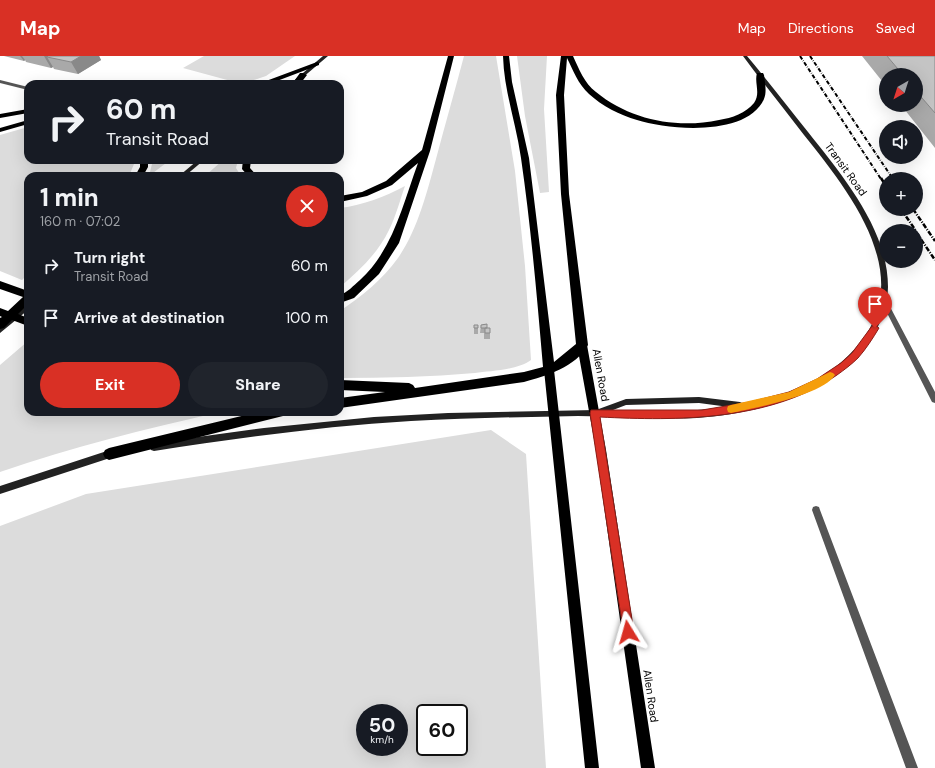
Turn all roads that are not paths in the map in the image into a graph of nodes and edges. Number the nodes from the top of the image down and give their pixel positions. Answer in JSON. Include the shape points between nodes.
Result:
{"nodes":[{"id":1,"x":326,"y":56,"type":"edge"},
{"id":2,"x":451,"y":56,"type":"edge"},
{"id":3,"x":506,"y":56,"type":"edge"},
{"id":4,"x":564,"y":56,"type":"edge"},
{"id":5,"x":570,"y":56,"type":"edge"},
{"id":6,"x":745,"y":56,"type":"edge"},
{"id":7,"x":317,"y":64,"type":"junction"},
{"id":8,"x":303,"y":75,"type":"junction"},
{"id":9,"x":760,"y":75,"type":"junction"},
{"id":10,"x":273,"y":80,"type":"edge"},
{"id":11,"x":297,"y":80,"type":"edge"},
{"id":12,"x":299,"y":80,"type":"edge"},
{"id":13,"x":0,"y":82,"type":"edge"},
{"id":14,"x":24,"y":88,"type":"edge"},
{"id":15,"x":24,"y":112,"type":"edge"},
{"id":16,"x":0,"y":116,"type":"edge"},
{"id":17,"x":24,"y":123,"type":"edge"},
{"id":18,"x":0,"y":130,"type":"edge"},
{"id":19,"x":426,"y":151,"type":"junction"},
{"id":20,"x":196,"y":164,"type":"edge"},
{"id":21,"x":187,"y":172,"type":"edge"},
{"id":22,"x":344,"y":198,"type":"edge"},
{"id":23,"x":0,"y":284,"type":"edge"},
{"id":24,"x":24,"y":293,"type":"edge"},
{"id":25,"x":344,"y":297,"type":"edge"},
{"id":26,"x":884,"y":301,"type":"junction"},
{"id":27,"x":24,"y":302,"type":"edge"},
{"id":28,"x":24,"y":309,"type":"edge"},
{"id":29,"x":0,"y":312,"type":"edge"},
{"id":30,"x":24,"y":321,"type":"edge"},
{"id":31,"x":0,"y":325,"type":"edge"},
{"id":32,"x":0,"y":330,"type":"edge"},
{"id":33,"x":582,"y":345,"type":"junction"},
{"id":34,"x":549,"y":370,"type":"junction"},
{"id":35,"x":344,"y":385,"type":"edge"},
{"id":36,"x":439,"y":389,"type":"junction"},
{"id":37,"x":935,"y":400,"type":"edge"},
{"id":38,"x":344,"y":402,"type":"edge"},
{"id":39,"x":750,"y":406,"type":"junction"},
{"id":40,"x":553,"y":413,"type":"junction"},
{"id":41,"x":595,"y":413,"type":"junction"},
{"id":42,"x":263,"y":416,"type":"edge"},
{"id":43,"x":109,"y":454,"type":"junction"},
{"id":44,"x":0,"y":490,"type":"edge"},
{"id":45,"x":816,"y":510,"type":"dead end"},
{"id":46,"x":592,"y":768,"type":"edge"},
{"id":47,"x":648,"y":768,"type":"edge"},
{"id":48,"x":912,"y":768,"type":"edge"}],
"edges":[{"from":1,"to":7,"type":"street"},
{"from":2,"to":19,"type":"highway"},
{"from":3,"to":34,"type":"highway","via":[[510,92],[524,156]]},
{"from":4,"to":33,"type":"highway","name":"Allen Road","via":[[560,95],[565,194]]},
{"from":5,"to":9,"type":"highway","via":[[587,88],[601,100],[636,117],[681,126],[721,123],[744,115],[759,101],[762,89]]},
{"from":6,"to":9,"type":"street","name":"Transit Road"},
{"from":7,"to":8,"type":"street"},
{"from":7,"to":10,"type":"highway"},
{"from":8,"to":11,"type":"street"},
{"from":8,"to":12,"type":"highway"},
{"from":9,"to":26,"type":"street","name":"Transit Road","via":[[834,168],[865,215],[883,265]]},
{"from":13,"to":14,"type":"street"},
{"from":15,"to":16,"type":"highway"},
{"from":17,"to":18,"type":"highway"},
{"from":19,"to":22,"type":"highway","via":[[389,184],[364,194]]},
{"from":19,"to":25,"type":"highway","via":[[394,243],[375,272]]},
{"from":20,"to":21,"type":"street"},
{"from":23,"to":24,"type":"highway"},
{"from":26,"to":37,"type":"street"},
{"from":26,"to":39,"type":"street","name":"Transit Road","via":[[875,328],[855,356],[844,365],[820,382],[791,396]]},
{"from":27,"to":31,"type":"highway"},
{"from":28,"to":32,"type":"street"},
{"from":29,"to":30,"type":"highway"},
{"from":33,"to":34,"type":"highway","via":[[572,356]]},
{"from":33,"to":41,"type":"main road","name":"Allen Road"},
{"from":34,"to":36,"type":"highway","via":[[515,379]]},
{"from":34,"to":40,"type":"main road"},
{"from":35,"to":36,"type":"highway"},
{"from":36,"to":38,"type":"highway"},
{"from":39,"to":41,"type":"street","name":"Transit Road","via":[[702,414]]},
{"from":39,"to":41,"type":"street","name":"Transit Road","via":[[699,400],[626,402]]},
{"from":40,"to":41,"type":"street","name":"Transit Road"},
{"from":40,"to":43,"type":"street","name":"Transit Road","via":[[436,417],[308,426]]},
{"from":40,"to":46,"type":"main road"},
{"from":41,"to":47,"type":"main road","name":"Allen Road"},
{"from":42,"to":43,"type":"highway"},
{"from":43,"to":44,"type":"street","name":"Transit Road"},
{"from":45,"to":48,"type":"street"}]}
